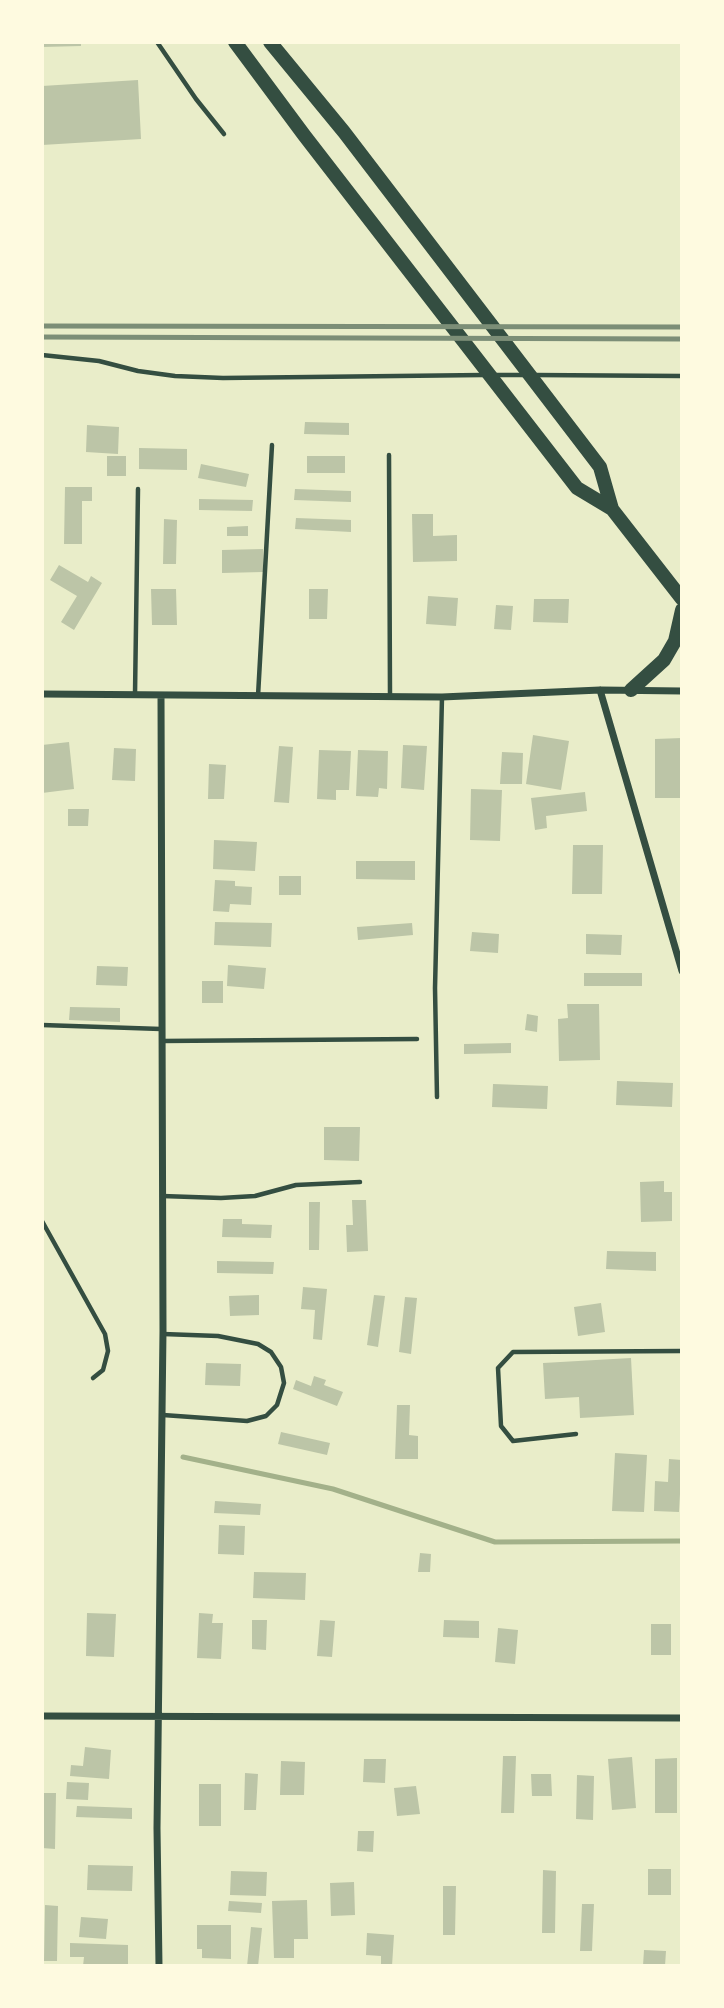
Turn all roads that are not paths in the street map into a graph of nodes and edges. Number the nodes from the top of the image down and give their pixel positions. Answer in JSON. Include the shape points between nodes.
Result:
{"nodes":[{"id":1,"x":158,"y":42,"type":"edge"},
{"id":2,"x":235,"y":42,"type":"edge"},
{"id":3,"x":270,"y":42,"type":"edge"},
{"id":4,"x":224,"y":134,"type":"dead end"},
{"id":5,"x":42,"y":355,"type":"edge"},
{"id":6,"x":682,"y":376,"type":"edge"},
{"id":7,"x":272,"y":445,"type":"dead end"},
{"id":8,"x":389,"y":455,"type":"dead end"},
{"id":9,"x":138,"y":489,"type":"dead end"},
{"id":10,"x":612,"y":509,"type":"junction"},
{"id":11,"x":682,"y":599,"type":"edge"},
{"id":12,"x":682,"y":610,"type":"edge"},
{"id":13,"x":600,"y":690,"type":"junction"},
{"id":14,"x":631,"y":690,"type":"junction"},
{"id":15,"x":682,"y":691,"type":"edge"},
{"id":16,"x":42,"y":694,"type":"edge"},
{"id":17,"x":135,"y":694,"type":"junction"},
{"id":18,"x":161,"y":695,"type":"junction"},
{"id":19,"x":258,"y":696,"type":"junction"},
{"id":20,"x":390,"y":697,"type":"junction"},
{"id":21,"x":442,"y":697,"type":"junction"},
{"id":22,"x":682,"y":971,"type":"edge"},
{"id":23,"x":42,"y":1025,"type":"edge"},
{"id":24,"x":161,"y":1029,"type":"junction"},
{"id":25,"x":417,"y":1039,"type":"dead end"},
{"id":26,"x":162,"y":1041,"type":"junction"},
{"id":27,"x":437,"y":1097,"type":"dead end"},
{"id":28,"x":360,"y":1182,"type":"dead end"},
{"id":29,"x":162,"y":1196,"type":"junction"},
{"id":30,"x":42,"y":1221,"type":"edge"},
{"id":31,"x":163,"y":1334,"type":"junction"},
{"id":32,"x":682,"y":1351,"type":"edge"},
{"id":33,"x":93,"y":1378,"type":"dead end"},
{"id":34,"x":162,"y":1415,"type":"junction"},
{"id":35,"x":576,"y":1434,"type":"dead end"},
{"id":36,"x":42,"y":1716,"type":"edge"},
{"id":37,"x":159,"y":1718,"type":"junction"},
{"id":38,"x":682,"y":1718,"type":"edge"},
{"id":39,"x":159,"y":1966,"type":"edge"}],
"edges":[{"from":1,"to":4,"type":"lane"},
{"from":2,"to":10,"type":"main road","via":[[577,488]]},
{"from":3,"to":10,"type":"main road","via":[[600,467]]},
{"from":5,"to":6,"type":"lane","via":[[99,361],[138,372],[223,378]]},
{"from":7,"to":19,"type":"lane"},
{"from":8,"to":20,"type":"lane"},
{"from":9,"to":17,"type":"lane"},
{"from":10,"to":11,"type":"main road"},
{"from":12,"to":14,"type":"main road","via":[[675,641],[664,660]]},
{"from":13,"to":14,"type":"street"},
{"from":13,"to":21,"type":"street"},
{"from":13,"to":22,"type":"street"},
{"from":14,"to":15,"type":"street"},
{"from":16,"to":17,"type":"street"},
{"from":17,"to":18,"type":"street"},
{"from":18,"to":19,"type":"street"},
{"from":18,"to":24,"type":"street"},
{"from":19,"to":20,"type":"street"},
{"from":20,"to":21,"type":"street"},
{"from":21,"to":27,"type":"lane","via":[[435,974]]},
{"from":23,"to":24,"type":"lane"},
{"from":24,"to":26,"type":"street"},
{"from":25,"to":26,"type":"lane"},
{"from":26,"to":29,"type":"street"},
{"from":28,"to":29,"type":"lane","via":[[296,1185],[255,1196]]},
{"from":29,"to":31,"type":"street"},
{"from":30,"to":33,"type":"lane","via":[[105,1334],[108,1351],[103,1370]]},
{"from":31,"to":34,"type":"street"},
{"from":31,"to":34,"type":"lane","via":[[218,1336],[258,1344],[271,1352],[281,1367],[284,1383],[277,1405],[266,1416],[247,1421]]},
{"from":32,"to":35,"type":"lane","via":[[513,1352],[498,1368],[501,1426],[513,1441]]},
{"from":34,"to":37,"type":"street"},
{"from":36,"to":37,"type":"street"},
{"from":37,"to":38,"type":"street"},
{"from":37,"to":39,"type":"street"}]}
